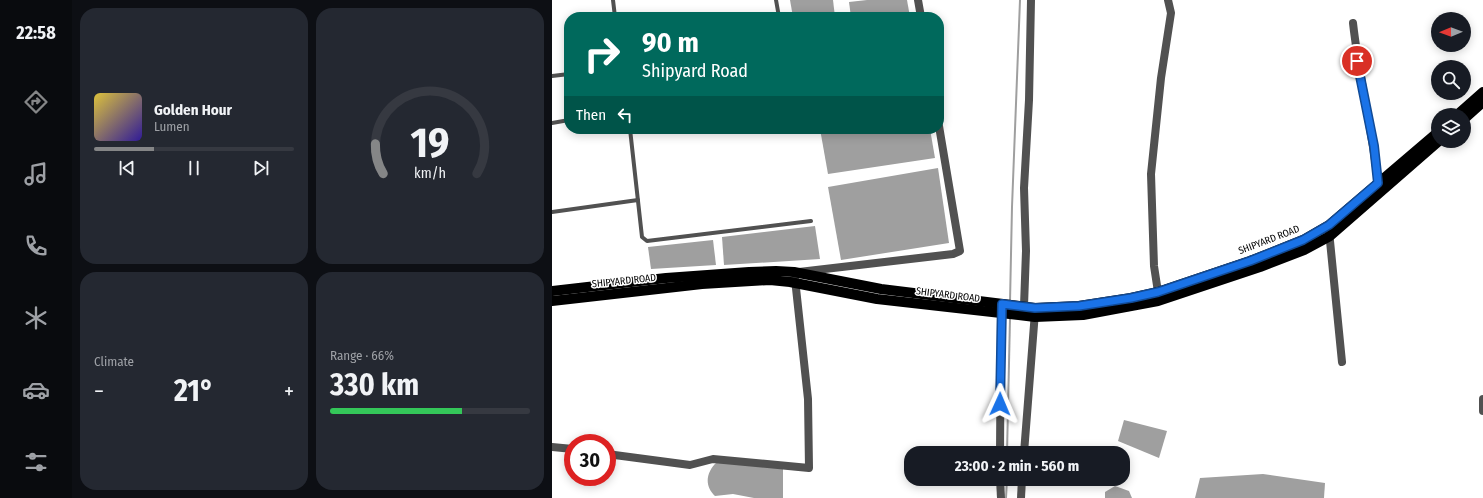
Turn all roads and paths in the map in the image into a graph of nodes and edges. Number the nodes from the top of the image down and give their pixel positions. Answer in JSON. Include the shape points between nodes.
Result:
{"nodes":[{"id":1,"x":613,"y":0,"type":"edge"},
{"id":2,"x":776,"y":0,"type":"edge"},
{"id":3,"x":918,"y":0,"type":"edge"},
{"id":4,"x":1030,"y":0,"type":"edge"},
{"id":5,"x":1168,"y":0,"type":"edge"},
{"id":6,"x":614,"y":12,"type":"edge"},
{"id":7,"x":778,"y":12,"type":"edge"},
{"id":8,"x":920,"y":12,"type":"edge"},
{"id":9,"x":1353,"y":23,"type":"dead end"},
{"id":10,"x":564,"y":75,"type":"edge"},
{"id":11,"x":552,"y":76,"type":"edge"},
{"id":12,"x":1483,"y":92,"type":"edge"},
{"id":13,"x":1483,"y":102,"type":"edge"},
{"id":14,"x":1465,"y":108,"type":"edge"},
{"id":15,"x":1471,"y":113,"type":"edge"},
{"id":16,"x":564,"y":121,"type":"edge"},
{"id":17,"x":552,"y":123,"type":"edge"},
{"id":18,"x":631,"y":134,"type":"edge"},
{"id":19,"x":940,"y":134,"type":"edge"},
{"id":20,"x":1431,"y":138,"type":"edge"},
{"id":21,"x":1431,"y":148,"type":"edge"},
{"id":22,"x":1378,"y":183,"type":"junction"},
{"id":23,"x":638,"y":200,"type":"junction"},
{"id":24,"x":552,"y":212,"type":"edge"},
{"id":25,"x":811,"y":220,"type":"dead end"},
{"id":26,"x":1329,"y":225,"type":"junction"},
{"id":27,"x":1330,"y":236,"type":"junction"},
{"id":28,"x":794,"y":272,"type":"junction"},
{"id":29,"x":796,"y":284,"type":"junction"},
{"id":30,"x":552,"y":292,"type":"edge"},
{"id":31,"x":1158,"y":292,"type":"junction"},
{"id":32,"x":552,"y":301,"type":"edge"},
{"id":33,"x":1024,"y":306,"type":"junction"},
{"id":34,"x":1001,"y":309,"type":"junction"},
{"id":35,"x":1035,"y":312,"type":"junction"},
{"id":36,"x":1342,"y":362,"type":"dead end"},
{"id":37,"x":1483,"y":399,"type":"edge"},
{"id":38,"x":1483,"y":411,"type":"edge"},
{"id":39,"x":1000,"y":446,"type":"edge"},
{"id":40,"x":1025,"y":446,"type":"edge"},
{"id":41,"x":552,"y":447,"type":"edge"},
{"id":42,"x":564,"y":448,"type":"edge"},
{"id":43,"x":616,"y":455,"type":"edge"},
{"id":44,"x":1000,"y":486,"type":"edge"},
{"id":45,"x":1022,"y":486,"type":"edge"},
{"id":46,"x":1000,"y":498,"type":"edge"},
{"id":47,"x":1021,"y":498,"type":"edge"}],
"edges":[{"from":1,"to":6,"type":"lane"},
{"from":2,"to":7,"type":"lane"},
{"from":3,"to":8,"type":"street"},
{"from":4,"to":33,"type":"street","via":[[1029,100],[1024,188]]},
{"from":5,"to":31,"type":"street","via":[[1171,13],[1151,174],[1154,266]]},
{"from":9,"to":22,"type":"street"},
{"from":10,"to":11,"type":"lane"},
{"from":12,"to":14,"type":"main road"},
{"from":13,"to":15,"type":"main road"},
{"from":16,"to":17,"type":"lane"},
{"from":18,"to":23,"type":"lane"},
{"from":19,"to":28,"type":"street","via":[[960,251],[953,254]]},
{"from":20,"to":22,"type":"main road","name":"SHIPYARD ROAD"},
{"from":21,"to":27,"type":"main road","name":"SHIPYARD ROAD"},
{"from":22,"to":26,"type":"main road","name":"SHIPYARD ROAD"},
{"from":23,"to":24,"type":"lane"},
{"from":23,"to":25,"type":"lane","via":[[642,237],[647,241]]},
{"from":26,"to":27,"type":"street"},
{"from":26,"to":31,"type":"main road","name":"SHIPYARD ROAD","via":[[1303,240],[1250,261]]},
{"from":27,"to":35,"type":"main road","name":"SHIPYARD ROAD","via":[[1304,250],[1260,267],[1158,302],[1083,315]]},
{"from":27,"to":36,"type":"street"},
{"from":28,"to":29,"type":"street"},
{"from":28,"to":30,"type":"main road","name":"SHIPYARD ROAD","via":[[749,272],[666,278]]},
{"from":28,"to":34,"type":"main road","name":"SHIPYARD ROAD"},
{"from":29,"to":32,"type":"main road","name":"SHIPYARD ROAD","via":[[770,280],[702,284]]},
{"from":29,"to":34,"type":"main road","name":"SHIPYARD ROAD","via":[[878,299]]},
{"from":29,"to":43,"type":"street","via":[[808,399],[809,468],[713,459],[690,465]]},
{"from":31,"to":35,"type":"main road","name":"SHIPYARD ROAD"},
{"from":33,"to":34,"type":"main road","name":"SHIPYARD ROAD"},
{"from":33,"to":35,"type":"main road","name":"SHIPYARD ROAD"},
{"from":34,"to":35,"type":"main road","name":"SHIPYARD ROAD"},
{"from":34,"to":39,"type":"street"},
{"from":35,"to":40,"type":"street"},
{"from":37,"to":38,"type":"street"},
{"from":41,"to":42,"type":"street"},
{"from":44,"to":46,"type":"street"},
{"from":45,"to":47,"type":"street"}]}
